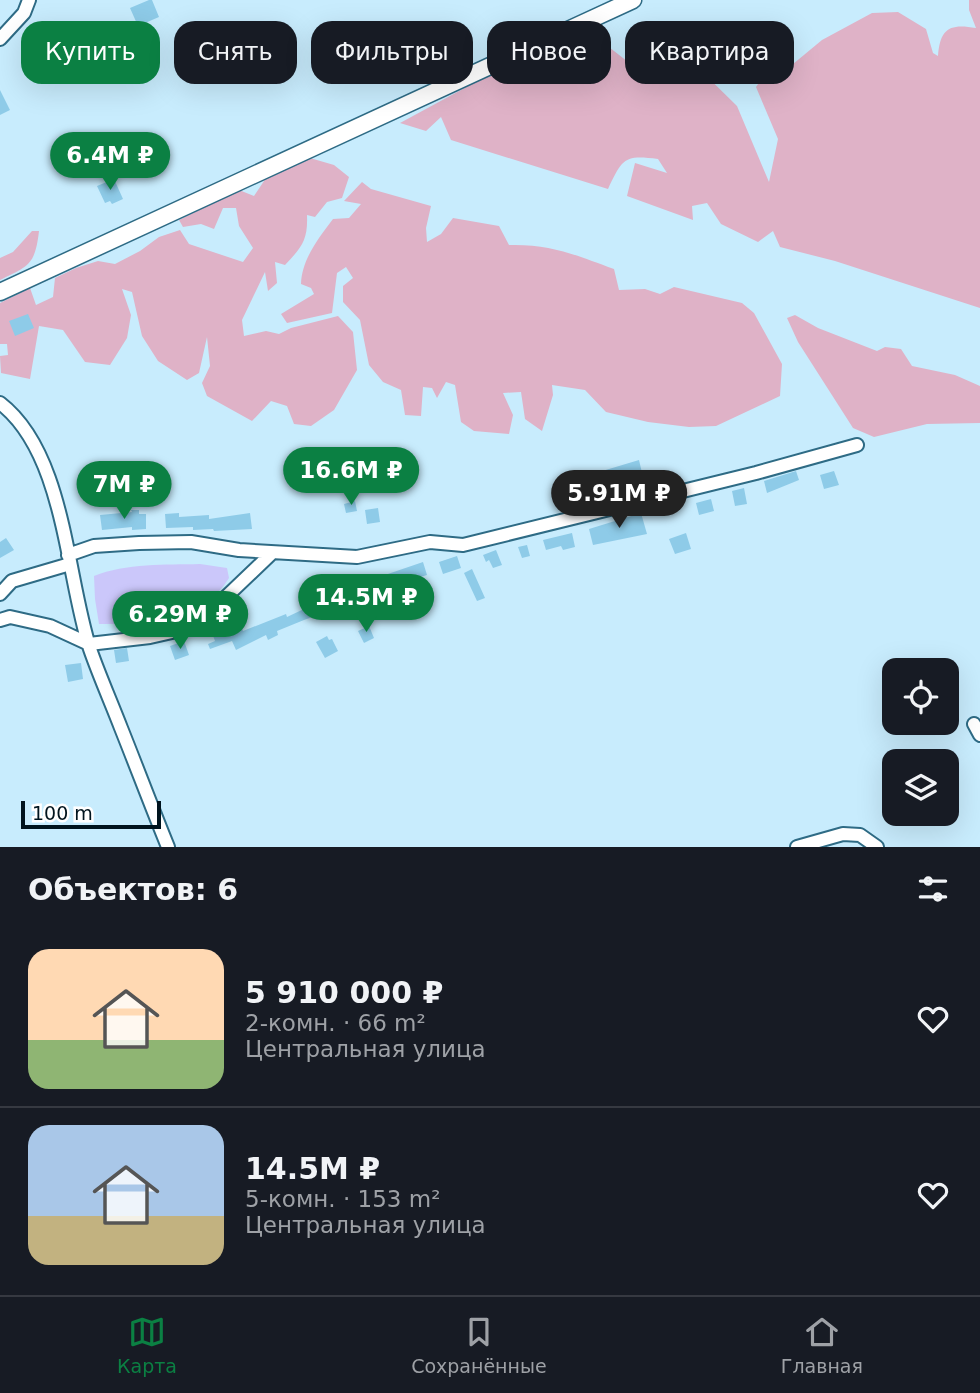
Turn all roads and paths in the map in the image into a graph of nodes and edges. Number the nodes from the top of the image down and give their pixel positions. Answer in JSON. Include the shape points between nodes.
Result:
{"nodes":[{"id":1,"x":29,"y":0,"type":"edge"},
{"id":2,"x":633,"y":0,"type":"edge"},
{"id":3,"x":0,"y":39,"type":"edge"},
{"id":4,"x":0,"y":292,"type":"edge"},
{"id":5,"x":0,"y":403,"type":"edge"},
{"id":6,"x":857,"y":445,"type":"dead end"},
{"id":7,"x":272,"y":553,"type":"junction"},
{"id":8,"x":69,"y":559,"type":"junction"},
{"id":9,"x":6,"y":581,"type":"edge"},
{"id":10,"x":0,"y":594,"type":"edge"},
{"id":11,"x":0,"y":620,"type":"edge"},
{"id":12,"x":89,"y":644,"type":"junction"},
{"id":13,"x":168,"y":847,"type":"edge"},
{"id":14,"x":797,"y":847,"type":"edge"},
{"id":15,"x":877,"y":847,"type":"edge"}],
"edges":[{"from":1,"to":3,"type":"street","via":[[24,13]]},
{"from":2,"to":4,"type":"main road"},
{"from":5,"to":8,"type":"street","via":[[24,429],[39,456],[57,500]]},
{"from":6,"to":7,"type":"street","via":[[463,545],[430,542],[357,557]]},
{"from":7,"to":8,"type":"street","via":[[191,542],[152,542],[94,546]]},
{"from":7,"to":12,"type":"street","via":[[206,616],[181,630]]},
{"from":8,"to":9,"type":"street"},
{"from":8,"to":12,"type":"street"},
{"from":9,"to":10,"type":"street"},
{"from":11,"to":12,"type":"street","via":[[10,617],[50,626]]},
{"from":12,"to":13,"type":"street"},
{"from":14,"to":15,"type":"street","via":[[843,834],[860,835]]}]}
